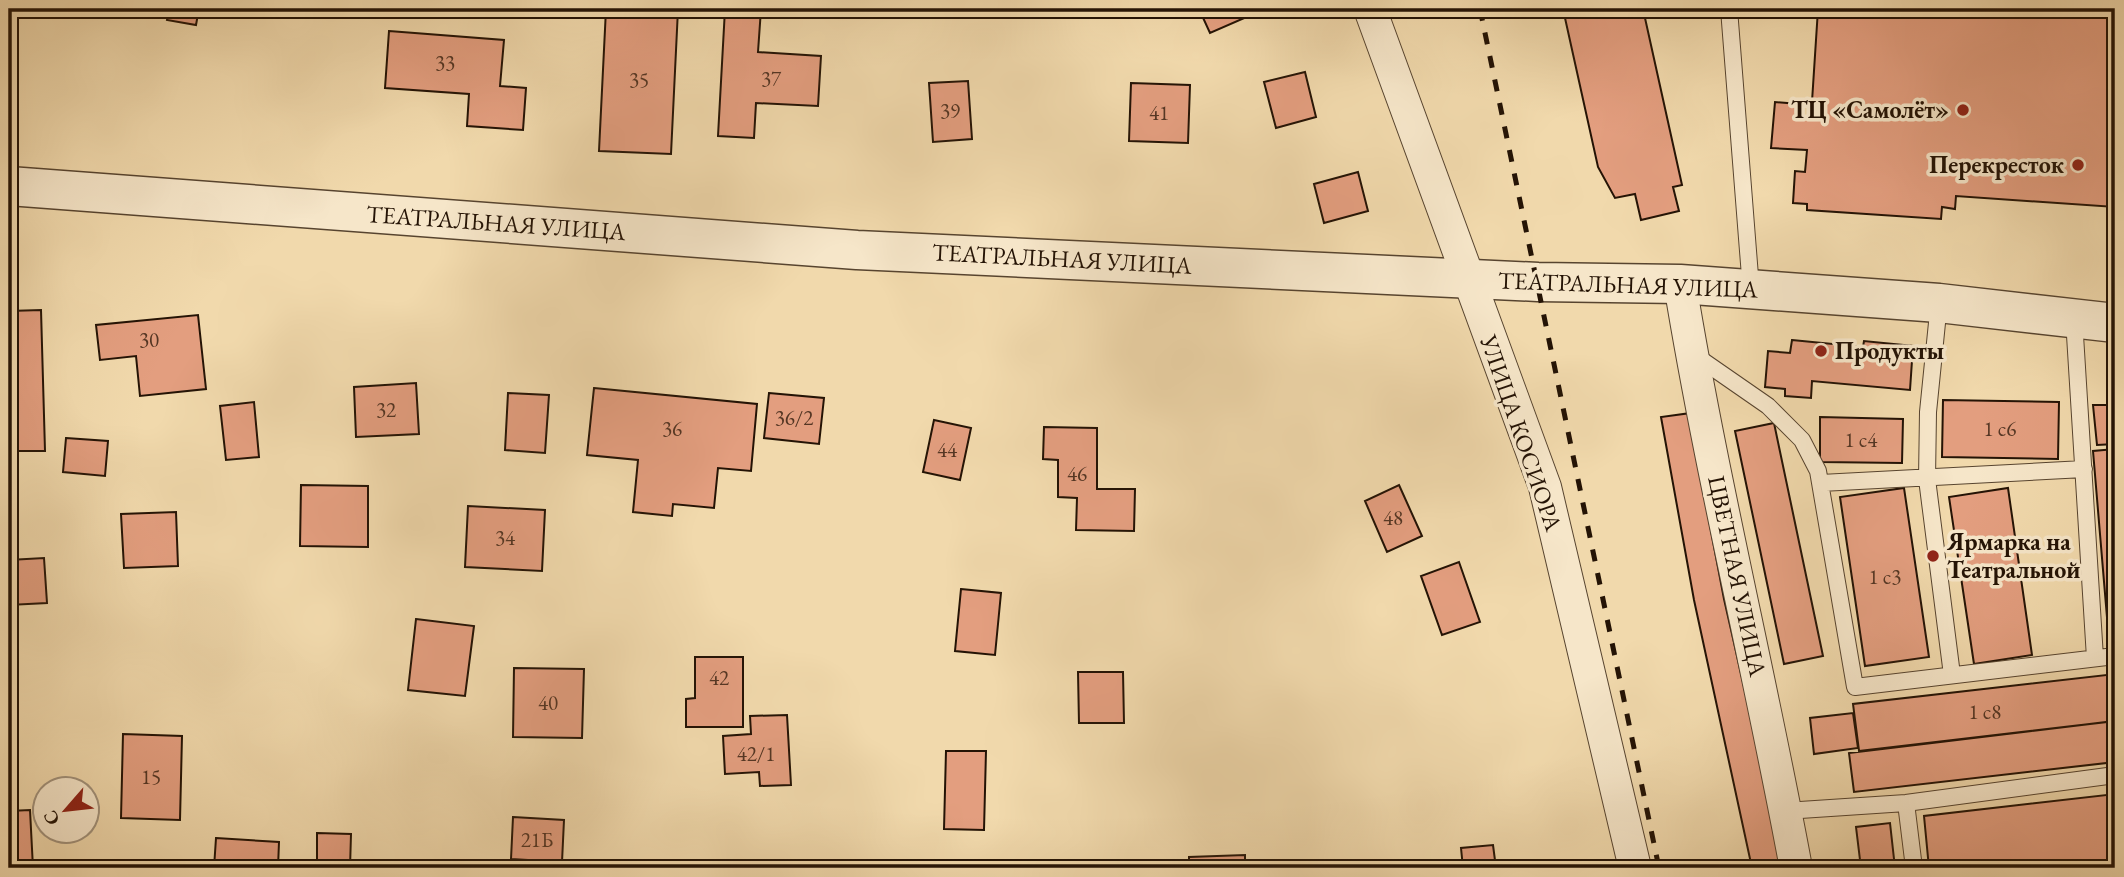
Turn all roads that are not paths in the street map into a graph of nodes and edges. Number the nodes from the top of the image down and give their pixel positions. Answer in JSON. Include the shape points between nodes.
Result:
{"nodes":[{"id":1,"x":1370,"y":9,"type":"edge"},
{"id":2,"x":1729,"y":9,"type":"edge"},
{"id":3,"x":9,"y":186,"type":"edge"},
{"id":4,"x":1468,"y":278,"type":"junction"},
{"id":5,"x":1679,"y":284,"type":"junction"},
{"id":6,"x":1751,"y":289,"type":"junction"},
{"id":7,"x":1939,"y":303,"type":"junction"},
{"id":8,"x":2074,"y":319,"type":"junction"},
{"id":9,"x":2115,"y":323,"type":"edge"},
{"id":10,"x":1691,"y":352,"type":"junction"},
{"id":11,"x":2084,"y":469,"type":"junction"},
{"id":12,"x":1927,"y":479,"type":"junction"},
{"id":13,"x":1821,"y":483,"type":"junction"},
{"id":14,"x":2115,"y":656,"type":"edge"},
{"id":15,"x":2095,"y":658,"type":"junction"},
{"id":16,"x":1952,"y":675,"type":"junction"},
{"id":17,"x":2115,"y":775,"type":"edge"},
{"id":18,"x":1906,"y":803,"type":"junction"},
{"id":19,"x":1785,"y":811,"type":"junction"},
{"id":20,"x":1635,"y":868,"type":"edge"},
{"id":21,"x":1796,"y":868,"type":"edge"},
{"id":22,"x":1914,"y":868,"type":"edge"}],
"edges":[{"from":1,"to":4,"type":"street","name":"УЛИЦА КОСИОРА"},
{"from":2,"to":6,"type":"lane"},
{"from":3,"to":4,"type":"street","name":"ТЕАТРАЛЬНАЯ УЛИЦА","via":[[857,250]]},
{"from":4,"to":5,"type":"street","name":"ТЕАТРАЛЬНАЯ УЛИЦА"},
{"from":4,"to":20,"type":"street","name":"УЛИЦА КОСИОРА","via":[[1545,487]]},
{"from":5,"to":6,"type":"street","name":"ТЕАТРАЛЬНАЯ УЛИЦА"},
{"from":5,"to":10,"type":"street","name":"ЦВЕТНАЯ УЛИЦА"},
{"from":6,"to":7,"type":"street","name":"ТЕАТРАЛЬНАЯ УЛИЦА"},
{"from":7,"to":8,"type":"street","name":"ТЕАТРАЛЬНАЯ УЛИЦА"},
{"from":7,"to":12,"type":"lane","via":[[1928,412]]},
{"from":8,"to":9,"type":"street","name":"ТЕАТРАЛЬНАЯ УЛИЦА"},
{"from":8,"to":11,"type":"lane"},
{"from":10,"to":13,"type":"lane","via":[[1768,406],[1802,440]]},
{"from":10,"to":19,"type":"street","name":"ЦВЕТНАЯ УЛИЦА"},
{"from":11,"to":12,"type":"lane"},
{"from":11,"to":15,"type":"lane"},
{"from":12,"to":13,"type":"lane"},
{"from":12,"to":16,"type":"lane"},
{"from":13,"to":16,"type":"lane","via":[[1855,687]]},
{"from":14,"to":15,"type":"lane"},
{"from":15,"to":16,"type":"lane"},
{"from":17,"to":18,"type":"lane"},
{"from":18,"to":19,"type":"lane"},
{"from":18,"to":22,"type":"lane"},
{"from":19,"to":21,"type":"street","name":"ЦВЕТНАЯ УЛИЦА"}]}
